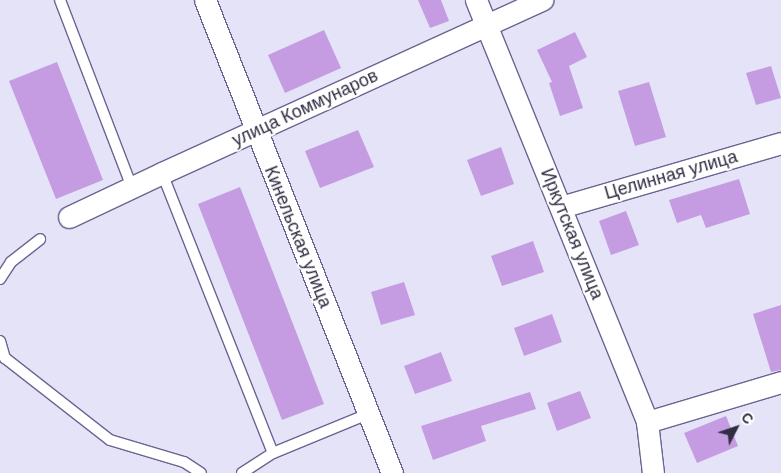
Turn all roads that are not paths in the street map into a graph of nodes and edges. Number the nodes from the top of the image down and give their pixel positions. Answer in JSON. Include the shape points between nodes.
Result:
{"nodes":[{"id":1,"x":60,"y":0,"type":"edge"},
{"id":2,"x":205,"y":0,"type":"edge"},
{"id":3,"x":476,"y":0,"type":"edge"},
{"id":4,"x":542,"y":0,"type":"edge"},
{"id":5,"x":486,"y":24,"type":"junction"},
{"id":6,"x":255,"y":131,"type":"junction"},
{"id":7,"x":781,"y":143,"type":"edge"},
{"id":8,"x":162,"y":172,"type":"junction"},
{"id":9,"x":132,"y":188,"type":"junction"},
{"id":10,"x":561,"y":207,"type":"junction"},
{"id":11,"x":70,"y":218,"type":"dead end"},
{"id":12,"x":40,"y":239,"type":"dead end"},
{"id":13,"x":0,"y":279,"type":"edge"},
{"id":14,"x":0,"y":341,"type":"edge"},
{"id":15,"x":781,"y":382,"type":"edge"},
{"id":16,"x":368,"y":414,"type":"junction"},
{"id":17,"x":647,"y":422,"type":"junction"},
{"id":18,"x":273,"y":453,"type":"junction"},
{"id":19,"x":200,"y":473,"type":"edge"},
{"id":20,"x":242,"y":473,"type":"edge"},
{"id":21,"x":392,"y":473,"type":"edge"},
{"id":22,"x":652,"y":473,"type":"edge"}],
"edges":[{"from":1,"to":9,"type":"lane"},
{"from":2,"to":6,"type":"street","name":"Кинельская улица"},
{"from":3,"to":5,"type":"street","name":"Иркутская улица"},
{"from":4,"to":5,"type":"street","name":"улица Коммунаров"},
{"from":5,"to":6,"type":"street","name":"улица Коммунаров"},
{"from":5,"to":10,"type":"street","name":"Иркутская улица"},
{"from":6,"to":8,"type":"street","name":"улица Коммунаров"},
{"from":6,"to":16,"type":"street","name":"Кинельская улица"},
{"from":7,"to":10,"type":"street","name":"Целинная улица"},
{"from":8,"to":9,"type":"street","name":"улица Коммунаров"},
{"from":8,"to":18,"type":"lane"},
{"from":9,"to":11,"type":"street","name":"улица Коммунаров"},
{"from":10,"to":17,"type":"street","name":"Иркутская улица"},
{"from":12,"to":13,"type":"lane","via":[[11,262]]},
{"from":14,"to":19,"type":"lane","via":[[5,358],[110,440],[184,462]]},
{"from":15,"to":17,"type":"street"},
{"from":16,"to":18,"type":"lane"},
{"from":16,"to":21,"type":"street","name":"Кинельская улица"},
{"from":17,"to":22,"type":"street","name":"Иркутская улица"},
{"from":18,"to":20,"type":"lane"}]}
